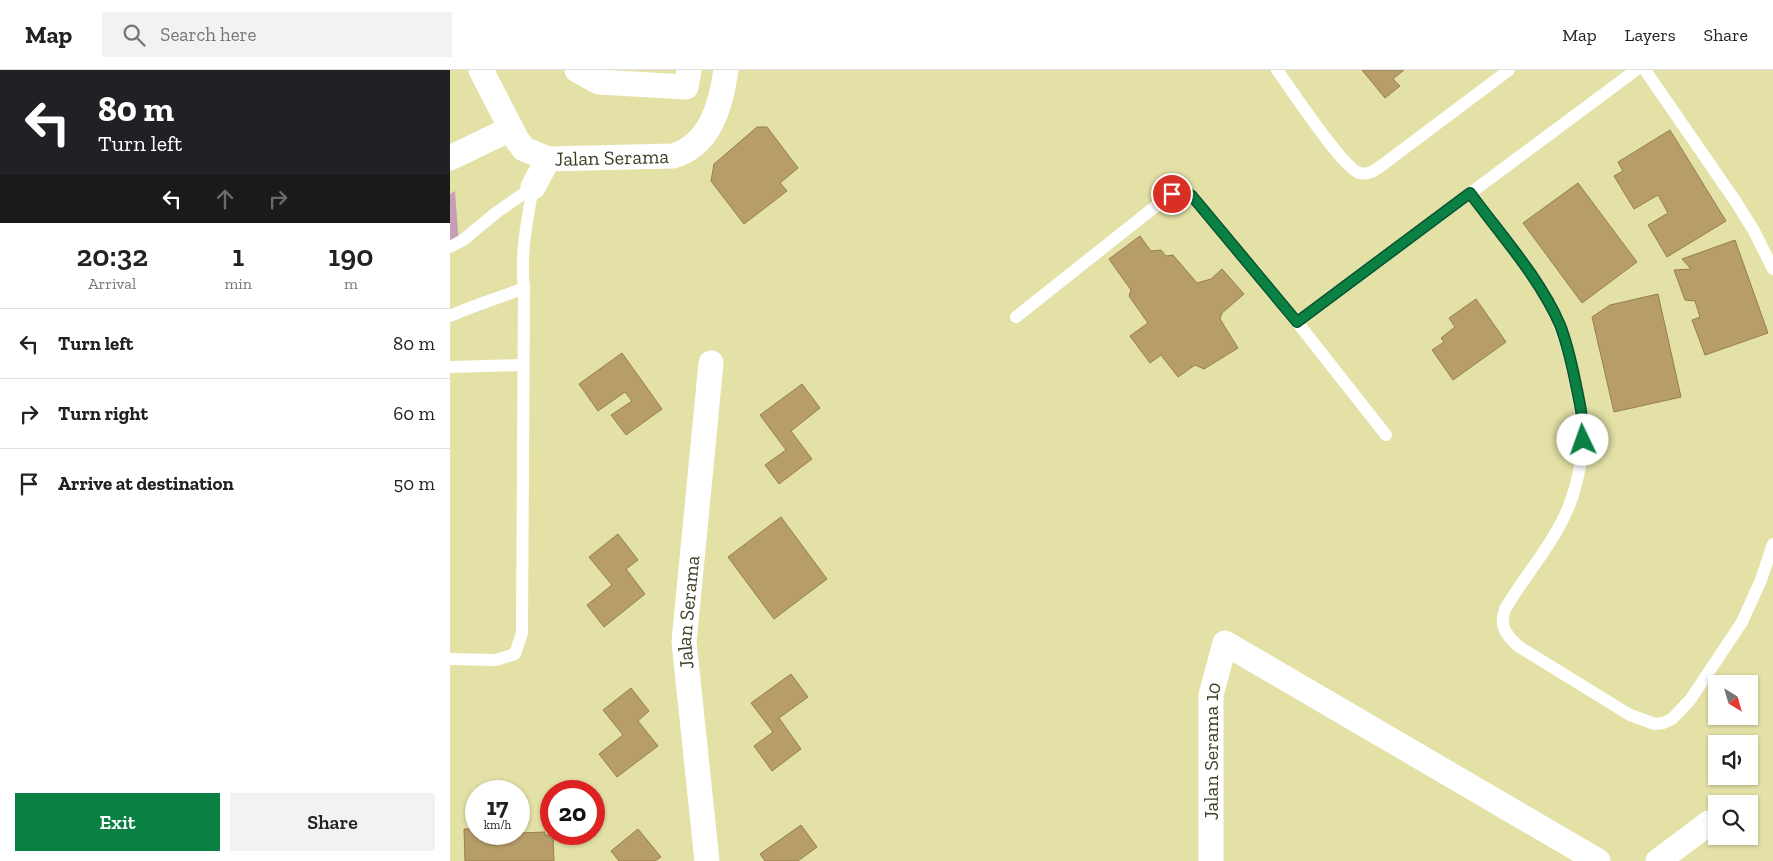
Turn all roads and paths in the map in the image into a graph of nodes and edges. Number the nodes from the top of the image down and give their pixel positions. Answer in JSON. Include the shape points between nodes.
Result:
{"nodes":[{"id":1,"x":481,"y":70,"type":"edge"},
{"id":2,"x":577,"y":70,"type":"edge"},
{"id":3,"x":689,"y":70,"type":"edge"},
{"id":4,"x":726,"y":70,"type":"edge"},
{"id":5,"x":1277,"y":70,"type":"edge"},
{"id":6,"x":1508,"y":70,"type":"edge"},
{"id":7,"x":1636,"y":70,"type":"edge"},
{"id":8,"x":1645,"y":70,"type":"edge"},
{"id":9,"x":510,"y":129,"type":"junction"},
{"id":10,"x":450,"y":158,"type":"edge"},
{"id":11,"x":548,"y":159,"type":"junction"},
{"id":12,"x":533,"y":187,"type":"junction"},
{"id":13,"x":1470,"y":193,"type":"junction"},
{"id":14,"x":450,"y":247,"type":"edge"},
{"id":15,"x":1772,"y":264,"type":"edge"},
{"id":16,"x":524,"y":288,"type":"junction"},
{"id":17,"x":450,"y":316,"type":"edge"},
{"id":18,"x":1016,"y":318,"type":"dead end"},
{"id":19,"x":1297,"y":322,"type":"junction"},
{"id":20,"x":711,"y":363,"type":"dead end"},
{"id":21,"x":523,"y":365,"type":"junction"},
{"id":22,"x":450,"y":366,"type":"edge"},
{"id":23,"x":1386,"y":435,"type":"dead end"},
{"id":24,"x":1773,"y":544,"type":"edge"},
{"id":25,"x":450,"y":659,"type":"edge"},
{"id":26,"x":1708,"y":824,"type":"edge"},
{"id":27,"x":707,"y":861,"type":"edge"},
{"id":28,"x":1211,"y":861,"type":"edge"},
{"id":29,"x":1598,"y":861,"type":"edge"},
{"id":30,"x":1658,"y":861,"type":"edge"}],
"edges":[{"from":1,"to":9,"type":"street"},
{"from":2,"to":3,"type":"street","via":[[599,82],[686,87]]},
{"from":4,"to":11,"type":"street","name":"Jalan Serama","via":[[721,99],[712,123],[684,153],[673,156]]},
{"from":5,"to":6,"type":"lane","via":[[1342,158],[1356,171],[1364,173],[1381,166]]},
{"from":7,"to":13,"type":"lane"},
{"from":8,"to":15,"type":"lane","via":[[1736,202]]},
{"from":9,"to":10,"type":"street"},
{"from":9,"to":11,"type":"street","via":[[524,149]]},
{"from":11,"to":12,"type":"street","name":"Jalan Serama"},
{"from":12,"to":14,"type":"lane","name":"Jalan Serama"},
{"from":12,"to":16,"type":"lane","via":[[523,245]]},
{"from":13,"to":19,"type":"lane"},
{"from":13,"to":24,"type":"lane","via":[[1528,272],[1560,325],[1584,427],[1583,454],[1568,507],[1505,609],[1503,628],[1509,638],[1630,715],[1655,724],[1663,723],[1672,719],[1690,700],[1742,622]]},
{"from":16,"to":17,"type":"lane"},
{"from":16,"to":21,"type":"lane"},
{"from":18,"to":19,"type":"lane","via":[[1166,198],[1186,192]]},
{"from":19,"to":23,"type":"lane"},
{"from":20,"to":27,"type":"street","name":"Jalan Serama","via":[[684,642]]},
{"from":21,"to":22,"type":"lane"},
{"from":21,"to":25,"type":"lane","via":[[522,633],[515,654],[496,660]]},
{"from":26,"to":30,"type":"street"},
{"from":28,"to":29,"type":"street","name":"Jalan Serama 10","via":[[1211,695],[1225,643]]}]}
